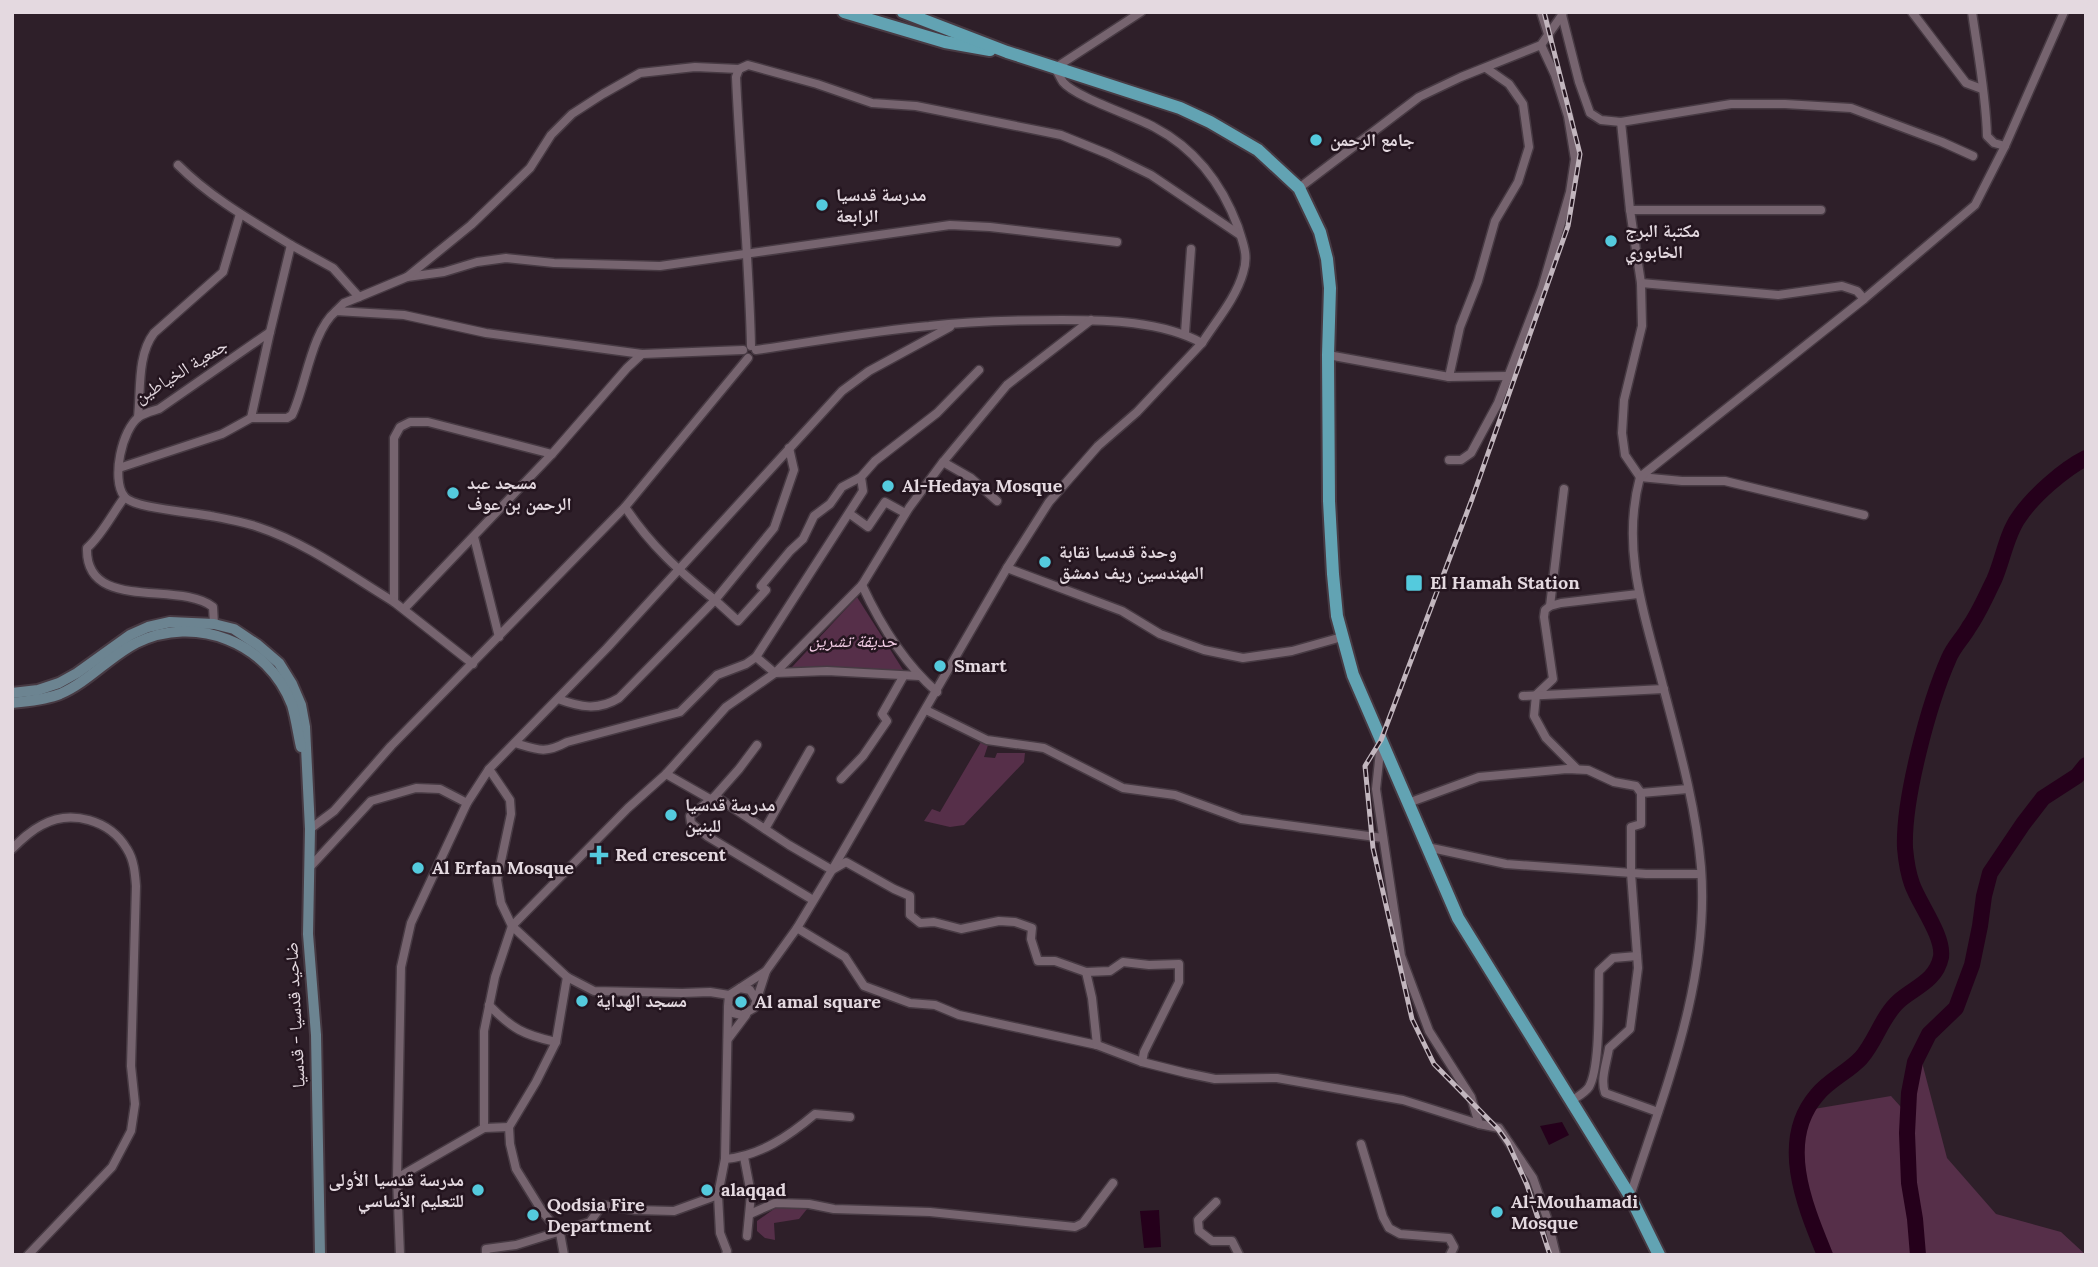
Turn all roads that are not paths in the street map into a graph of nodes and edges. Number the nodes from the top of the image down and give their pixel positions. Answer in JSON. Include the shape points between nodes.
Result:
{"nodes":[{"id":1,"x":844,"y":12,"type":"edge"},
{"id":2,"x":903,"y":12,"type":"edge"},
{"id":3,"x":1141,"y":12,"type":"edge"},
{"id":4,"x":1541,"y":12,"type":"edge"},
{"id":5,"x":1912,"y":12,"type":"edge"},
{"id":6,"x":1972,"y":12,"type":"edge"},
{"id":7,"x":2064,"y":12,"type":"edge"},
{"id":8,"x":1563,"y":14,"type":"edge"},
{"id":9,"x":1549,"y":37,"type":"junction"},
{"id":10,"x":1541,"y":45,"type":"junction"},
{"id":11,"x":1007,"y":52,"type":"junction"},
{"id":12,"x":1055,"y":68,"type":"junction"},
{"id":13,"x":1486,"y":68,"type":"junction"},
{"id":14,"x":739,"y":69,"type":"junction"},
{"id":15,"x":1982,"y":89,"type":"junction"},
{"id":16,"x":1621,"y":122,"type":"junction"},
{"id":17,"x":2005,"y":146,"type":"junction"},
{"id":18,"x":1973,"y":156,"type":"dead end"},
{"id":19,"x":178,"y":165,"type":"dead end"},
{"id":20,"x":1299,"y":188,"type":"junction"},
{"id":21,"x":1630,"y":210,"type":"junction"},
{"id":22,"x":1821,"y":210,"type":"dead end"},
{"id":23,"x":240,"y":214,"type":"junction"},
{"id":24,"x":1240,"y":235,"type":"junction"},
{"id":25,"x":1117,"y":242,"type":"dead end"},
{"id":26,"x":291,"y":245,"type":"junction"},
{"id":27,"x":1191,"y":249,"type":"dead end"},
{"id":28,"x":748,"y":255,"type":"junction"},
{"id":29,"x":407,"y":277,"type":"junction"},
{"id":30,"x":1641,"y":283,"type":"junction"},
{"id":31,"x":359,"y":296,"type":"junction"},
{"id":32,"x":1864,"y":299,"type":"junction"},
{"id":33,"x":336,"y":311,"type":"junction"},
{"id":34,"x":1091,"y":320,"type":"junction"},
{"id":35,"x":953,"y":325,"type":"junction"},
{"id":36,"x":270,"y":332,"type":"junction"},
{"id":37,"x":1185,"y":333,"type":"junction"},
{"id":38,"x":1202,"y":343,"type":"junction"},
{"id":39,"x":750,"y":351,"type":"junction"},
{"id":40,"x":642,"y":354,"type":"junction"},
{"id":41,"x":1328,"y":355,"type":"junction"},
{"id":42,"x":979,"y":370,"type":"dead end"},
{"id":43,"x":1507,"y":376,"type":"junction"},
{"id":44,"x":1449,"y":377,"type":"junction"},
{"id":45,"x":138,"y":417,"type":"junction"},
{"id":46,"x":251,"y":418,"type":"junction"},
{"id":47,"x":789,"y":448,"type":"junction"},
{"id":48,"x":552,"y":454,"type":"junction"},
{"id":49,"x":1449,"y":460,"type":"dead end"},
{"id":50,"x":943,"y":462,"type":"junction"},
{"id":51,"x":120,"y":468,"type":"junction"},
{"id":52,"x":862,"y":477,"type":"junction"},
{"id":53,"x":1640,"y":477,"type":"junction"},
{"id":54,"x":1564,"y":489,"type":"dead end"},
{"id":55,"x":124,"y":498,"type":"junction"},
{"id":56,"x":997,"y":501,"type":"dead end"},
{"id":57,"x":625,"y":507,"type":"junction"},
{"id":58,"x":905,"y":513,"type":"junction"},
{"id":59,"x":850,"y":514,"type":"junction"},
{"id":60,"x":1864,"y":515,"type":"dead end"},
{"id":61,"x":474,"y":537,"type":"junction"},
{"id":62,"x":1007,"y":569,"type":"junction"},
{"id":63,"x":678,"y":570,"type":"junction"},
{"id":64,"x":862,"y":585,"type":"junction"},
{"id":65,"x":1638,"y":594,"type":"junction"},
{"id":66,"x":715,"y":600,"type":"junction"},
{"id":67,"x":394,"y":602,"type":"junction"},
{"id":68,"x":1550,"y":606,"type":"junction"},
{"id":69,"x":404,"y":609,"type":"junction"},
{"id":70,"x":214,"y":624,"type":"junction"},
{"id":71,"x":499,"y":637,"type":"junction"},
{"id":72,"x":1342,"y":637,"type":"junction"},
{"id":73,"x":756,"y":657,"type":"junction"},
{"id":74,"x":473,"y":664,"type":"junction"},
{"id":75,"x":775,"y":673,"type":"junction"},
{"id":76,"x":919,"y":676,"type":"junction"},
{"id":77,"x":903,"y":677,"type":"junction"},
{"id":78,"x":1664,"y":689,"type":"junction"},
{"id":79,"x":937,"y":692,"type":"junction"},
{"id":80,"x":12,"y":693,"type":"edge"},
{"id":81,"x":1535,"y":695,"type":"junction"},
{"id":82,"x":1523,"y":696,"type":"dead end"},
{"id":83,"x":558,"y":699,"type":"junction"},
{"id":84,"x":12,"y":703,"type":"edge"},
{"id":85,"x":926,"y":710,"type":"junction"},
{"id":86,"x":1381,"y":740,"type":"junction"},
{"id":87,"x":515,"y":743,"type":"junction"},
{"id":88,"x":757,"y":745,"type":"dead end"},
{"id":89,"x":810,"y":750,"type":"dead end"},
{"id":90,"x":489,"y":769,"type":"junction"},
{"id":91,"x":1577,"y":769,"type":"junction"},
{"id":92,"x":307,"y":774,"type":"junction"},
{"id":93,"x":666,"y":774,"type":"junction"},
{"id":94,"x":841,"y":779,"type":"dead end"},
{"id":95,"x":1688,"y":789,"type":"junction"},
{"id":96,"x":1641,"y":793,"type":"junction"},
{"id":97,"x":712,"y":797,"type":"junction"},
{"id":98,"x":467,"y":803,"type":"junction"},
{"id":99,"x":1408,"y":803,"type":"junction"},
{"id":100,"x":310,"y":829,"type":"junction"},
{"id":101,"x":765,"y":829,"type":"junction"},
{"id":102,"x":1383,"y":838,"type":"junction"},
{"id":103,"x":1427,"y":848,"type":"junction"},
{"id":104,"x":12,"y":849,"type":"edge"},
{"id":105,"x":310,"y":867,"type":"junction"},
{"id":106,"x":832,"y":870,"type":"junction"},
{"id":107,"x":1631,"y":873,"type":"junction"},
{"id":108,"x":1701,"y":874,"type":"junction"},
{"id":109,"x":813,"y":900,"type":"junction"},
{"id":110,"x":512,"y":926,"type":"junction"},
{"id":111,"x":797,"y":929,"type":"junction"},
{"id":112,"x":1637,"y":956,"type":"junction"},
{"id":113,"x":766,"y":971,"type":"junction"},
{"id":114,"x":1086,"y":972,"type":"junction"},
{"id":115,"x":567,"y":977,"type":"junction"},
{"id":116,"x":740,"y":988,"type":"junction"},
{"id":117,"x":729,"y":995,"type":"junction"},
{"id":118,"x":755,"y":998,"type":"junction"},
{"id":119,"x":489,"y":1005,"type":"junction"},
{"id":120,"x":728,"y":1006,"type":"junction"},
{"id":121,"x":746,"y":1015,"type":"junction"},
{"id":122,"x":728,"y":1039,"type":"junction"},
{"id":123,"x":556,"y":1042,"type":"junction"},
{"id":124,"x":1097,"y":1045,"type":"junction"},
{"id":125,"x":1142,"y":1062,"type":"junction"},
{"id":126,"x":1571,"y":1101,"type":"junction"},
{"id":127,"x":1658,"y":1112,"type":"junction"},
{"id":128,"x":850,"y":1117,"type":"dead end"},
{"id":129,"x":1479,"y":1124,"type":"junction"},
{"id":130,"x":509,"y":1127,"type":"junction"},
{"id":131,"x":484,"y":1128,"type":"junction"},
{"id":132,"x":1361,"y":1144,"type":"dead end"},
{"id":133,"x":744,"y":1157,"type":"junction"},
{"id":134,"x":725,"y":1159,"type":"junction"},
{"id":135,"x":397,"y":1178,"type":"junction"},
{"id":136,"x":1113,"y":1183,"type":"dead end"},
{"id":137,"x":718,"y":1195,"type":"junction"},
{"id":138,"x":1630,"y":1196,"type":"junction"},
{"id":139,"x":1216,"y":1202,"type":"dead end"},
{"id":140,"x":750,"y":1214,"type":"junction"},
{"id":141,"x":560,"y":1233,"type":"junction"},
{"id":142,"x":747,"y":1236,"type":"dead end"},
{"id":143,"x":28,"y":1255,"type":"edge"},
{"id":144,"x":320,"y":1255,"type":"edge"},
{"id":145,"x":400,"y":1255,"type":"edge"},
{"id":146,"x":486,"y":1255,"type":"edge"},
{"id":147,"x":564,"y":1255,"type":"edge"},
{"id":148,"x":726,"y":1255,"type":"edge"},
{"id":149,"x":1239,"y":1255,"type":"edge"},
{"id":150,"x":1450,"y":1255,"type":"edge"},
{"id":151,"x":1556,"y":1255,"type":"edge"},
{"id":152,"x":1659,"y":1255,"type":"edge"}],
"edges":[{"from":1,"to":11,"type":"main road","via":[[946,42]]},
{"from":2,"to":11,"type":"main road"},
{"from":3,"to":12,"type":"street"},
{"from":4,"to":9,"type":"street"},
{"from":5,"to":15,"type":"street","via":[[1966,83]]},
{"from":6,"to":15,"type":"street"},
{"from":7,"to":17,"type":"street"},
{"from":8,"to":9,"type":"street"},
{"from":8,"to":16,"type":"street","via":[[1590,113],[1601,120]]},
{"from":9,"to":10,"type":"street"},
{"from":10,"to":13,"type":"street"},
{"from":10,"to":43,"type":"street","via":[[1568,116],[1575,159],[1564,218]]},
{"from":11,"to":12,"type":"main road"},
{"from":12,"to":20,"type":"main road","via":[[1210,122],[1258,150]]},
{"from":12,"to":24,"type":"street","via":[[1075,92],[1175,139],[1213,176],[1228,200]]},
{"from":13,"to":20,"type":"street","via":[[1419,97]]},
{"from":13,"to":44,"type":"street","via":[[1509,84],[1523,104],[1529,147],[1518,182],[1495,221],[1460,327]]},
{"from":14,"to":24,"type":"street","via":[[758,66],[872,103],[916,106],[1061,135],[1152,175]]},
{"from":14,"to":28,"type":"street"},
{"from":14,"to":29,"type":"street","via":[[695,67],[640,73],[603,94],[572,114],[551,135],[530,168],[471,225]]},
{"from":15,"to":17,"type":"street","via":[[1987,136]]},
{"from":16,"to":18,"type":"street","via":[[1731,104],[1851,108]]},
{"from":16,"to":21,"type":"street"},
{"from":17,"to":32,"type":"street","via":[[1975,205]]},
{"from":19,"to":23,"type":"street"},
{"from":20,"to":41,"type":"main road","via":[[1327,259]]},
{"from":21,"to":22,"type":"street"},
{"from":21,"to":30,"type":"street"},
{"from":23,"to":26,"type":"street"},
{"from":23,"to":45,"type":"street","via":[[223,272],[148,342]]},
{"from":24,"to":38,"type":"street","via":[[1247,256],[1243,276]]},
{"from":25,"to":28,"type":"street","via":[[950,225]]},
{"from":26,"to":31,"type":"street","via":[[333,268]]},
{"from":26,"to":36,"type":"street"},
{"from":27,"to":37,"type":"street"},
{"from":28,"to":29,"type":"street","via":[[660,266],[506,258]]},
{"from":28,"to":39,"type":"street"},
{"from":29,"to":31,"type":"street"},
{"from":30,"to":32,"type":"street","via":[[1778,295],[1842,286]]},
{"from":30,"to":53,"type":"street","via":[[1642,326],[1624,400],[1622,433],[1625,455]]},
{"from":31,"to":33,"type":"street"},
{"from":32,"to":53,"type":"street"},
{"from":33,"to":40,"type":"street","via":[[404,315],[485,333]]},
{"from":33,"to":46,"type":"street","via":[[328,317],[317,342],[292,415]]},
{"from":34,"to":35,"type":"street"},
{"from":34,"to":37,"type":"street"},
{"from":34,"to":50,"type":"street","via":[[1007,385]]},
{"from":35,"to":39,"type":"street"},
{"from":35,"to":47,"type":"street","via":[[842,391]]},
{"from":36,"to":45,"type":"street","name":"جمعية الخياطين","via":[[159,409]]},
{"from":36,"to":46,"type":"street"},
{"from":37,"to":38,"type":"street"},
{"from":38,"to":62,"type":"street","via":[[1098,446],[1049,502]]},
{"from":39,"to":40,"type":"street"},
{"from":39,"to":57,"type":"street"},
{"from":40,"to":48,"type":"street"},
{"from":41,"to":44,"type":"street"},
{"from":41,"to":72,"type":"main road","via":[[1329,501],[1334,595]]},
{"from":42,"to":52,"type":"street","via":[[937,414],[875,461]]},
{"from":43,"to":44,"type":"street"},
{"from":43,"to":49,"type":"street","via":[[1471,453],[1461,460]]},
{"from":45,"to":51,"type":"street","name":"جمعية الخياطين","via":[[120,450]]},
{"from":46,"to":51,"type":"street","via":[[222,434]]},
{"from":47,"to":63,"type":"street"},
{"from":47,"to":66,"type":"street","via":[[794,470],[774,528]]},
{"from":48,"to":61,"type":"street"},
{"from":48,"to":67,"type":"street","via":[[428,422],[400,426],[394,438]]},
{"from":50,"to":56,"type":"street"},
{"from":50,"to":58,"type":"street"},
{"from":51,"to":55,"type":"street","name":"جمعية الخياطين"},
{"from":52,"to":59,"type":"street","via":[[863,491]]},
{"from":52,"to":66,"type":"street","via":[[842,487],[814,516],[803,539],[761,586],[766,590],[738,621]]},
{"from":53,"to":60,"type":"street","via":[[1725,481]]},
{"from":53,"to":65,"type":"street","via":[[1634,500],[1633,552]]},
{"from":54,"to":68,"type":"street"},
{"from":55,"to":67,"type":"street","via":[[138,506],[259,527],[308,550]]},
{"from":55,"to":70,"type":"street","via":[[87,548],[92,573],[103,583],[124,590],[206,602],[213,607]]},
{"from":57,"to":63,"type":"street","via":[[645,537]]},
{"from":57,"to":71,"type":"street"},
{"from":58,"to":59,"type":"street","via":[[885,502],[868,527]]},
{"from":58,"to":64,"type":"street"},
{"from":59,"to":73,"type":"street"},
{"from":61,"to":69,"type":"street"},
{"from":61,"to":71,"type":"street"},
{"from":62,"to":72,"type":"street","via":[[1122,611],[1160,634],[1243,658]]},
{"from":62,"to":79,"type":"street"},
{"from":63,"to":66,"type":"street"},
{"from":63,"to":83,"type":"street"},
{"from":64,"to":75,"type":"street"},
{"from":64,"to":76,"type":"street"},
{"from":65,"to":68,"type":"street"},
{"from":65,"to":78,"type":"street"},
{"from":66,"to":83,"type":"street","via":[[619,698],[607,705],[581,707]]},
{"from":67,"to":69,"type":"street"},
{"from":68,"to":81,"type":"street","via":[[1544,617],[1553,679]]},
{"from":69,"to":74,"type":"street"},
{"from":70,"to":80,"type":"main road","via":[[170,622],[148,627],[59,683]]},
{"from":70,"to":92,"type":"main road","via":[[234,629],[258,645],[292,684],[305,727]]},
{"from":71,"to":74,"type":"street"},
{"from":72,"to":86,"type":"main road"},
{"from":73,"to":75,"type":"street"},
{"from":73,"to":87,"type":"street","via":[[717,675],[680,712],[543,751]]},
{"from":74,"to":100,"type":"street","via":[[334,811]]},
{"from":75,"to":77,"type":"street","via":[[827,671]]},
{"from":75,"to":93,"type":"street","via":[[726,707]]},
{"from":76,"to":77,"type":"street"},
{"from":76,"to":79,"type":"street"},
{"from":77,"to":94,"type":"street","via":[[882,713],[887,721]]},
{"from":78,"to":81,"type":"street"},
{"from":78,"to":95,"type":"street"},
{"from":79,"to":85,"type":"street"},
{"from":81,"to":82,"type":"street"},
{"from":81,"to":91,"type":"street","via":[[1534,716],[1546,738]]},
{"from":83,"to":87,"type":"street"},
{"from":84,"to":92,"type":"main road","via":[[61,693],[151,637],[193,630],[213,634],[251,654],[283,688],[292,706]]},
{"from":85,"to":102,"type":"street","via":[[987,740],[1044,748],[1123,788],[1175,795],[1241,818]]},
{"from":85,"to":106,"type":"street"},
{"from":86,"to":99,"type":"main road"},
{"from":86,"to":102,"type":"street","via":[[1377,789]]},
{"from":87,"to":90,"type":"street"},
{"from":88,"to":97,"type":"street"},
{"from":89,"to":101,"type":"street"},
{"from":90,"to":98,"type":"street"},
{"from":90,"to":110,"type":"street","via":[[510,800],[497,880],[500,903]]},
{"from":91,"to":96,"type":"street","via":[[1636,786]]},
{"from":91,"to":99,"type":"street","via":[[1479,778]]},
{"from":92,"to":100,"type":"main road","name":"ضاحيد قدسيا - قدسيا"},
{"from":93,"to":97,"type":"street"},
{"from":93,"to":110,"type":"street"},
{"from":95,"to":96,"type":"street"},
{"from":95,"to":108,"type":"street"},
{"from":96,"to":107,"type":"street","via":[[1641,824],[1631,827]]},
{"from":97,"to":101,"type":"street"},
{"from":97,"to":109,"type":"street","via":[[690,816],[691,823]]},
{"from":98,"to":105,"type":"street","via":[[440,789],[416,788],[371,801]]},
{"from":98,"to":135,"type":"street","via":[[411,923],[401,967]]},
{"from":99,"to":103,"type":"main road"},
{"from":100,"to":105,"type":"main road","name":"ضاحيد قدسيا - قدسيا"},
{"from":101,"to":106,"type":"street"},
{"from":102,"to":129,"type":"street","via":[[1401,956],[1429,1031],[1471,1097]]},
{"from":103,"to":107,"type":"street","via":[[1506,864]]},
{"from":103,"to":126,"type":"main road","via":[[1458,918]]},
{"from":104,"to":143,"type":"street","via":[[43,824],[61,818],[99,823],[127,849],[136,886],[131,1131],[112,1167]]},
{"from":105,"to":144,"type":"main road","name":"ضاحيد قدسيا - قدسيا","via":[[308,934],[316,1035]]},
{"from":106,"to":109,"type":"street"},
{"from":106,"to":114,"type":"street","via":[[846,862],[910,896],[910,915],[920,922],[961,929],[999,921],[1032,928],[1038,961],[1055,961]]},
{"from":107,"to":108,"type":"street"},
{"from":107,"to":112,"type":"street"},
{"from":108,"to":127,"type":"street","via":[[1700,944],[1688,1018]]},
{"from":109,"to":111,"type":"street"},
{"from":110,"to":115,"type":"street"},
{"from":110,"to":119,"type":"street"},
{"from":111,"to":113,"type":"street"},
{"from":111,"to":124,"type":"street","via":[[845,957],[864,986],[910,1003],[935,1005],[959,1015]]},
{"from":112,"to":126,"type":"street","via":[[1613,958],[1599,971],[1594,1067],[1589,1087]]},
{"from":112,"to":127,"type":"street","via":[[1630,1028],[1609,1048],[1602,1084],[1605,1093]]},
{"from":113,"to":116,"type":"street"},
{"from":113,"to":118,"type":"street"},
{"from":114,"to":124,"type":"street"},
{"from":114,"to":125,"type":"street","via":[[1110,971],[1123,962],[1179,964],[1180,982]]},
{"from":115,"to":117,"type":"street","via":[[594,991]]},
{"from":115,"to":123,"type":"street"},
{"from":116,"to":117,"type":"street"},
{"from":116,"to":118,"type":"street","via":[[750,990]]},
{"from":117,"to":120,"type":"street"},
{"from":118,"to":121,"type":"street","via":[[754,1008]]},
{"from":119,"to":123,"type":"street","via":[[529,1036]]},
{"from":119,"to":131,"type":"street","via":[[484,1031]]},
{"from":120,"to":121,"type":"street","via":[[733,1013]]},
{"from":120,"to":122,"type":"street"},
{"from":121,"to":122,"type":"street"},
{"from":122,"to":134,"type":"street"},
{"from":123,"to":130,"type":"street"},
{"from":124,"to":125,"type":"street"},
{"from":125,"to":129,"type":"street","via":[[1215,1079],[1277,1078],[1402,1100]]},
{"from":126,"to":138,"type":"main road"},
{"from":127,"to":138,"type":"street"},
{"from":128,"to":133,"type":"street","via":[[815,1114],[789,1135]]},
{"from":129,"to":151,"type":"street","via":[[1499,1128],[1533,1178]]},
{"from":130,"to":131,"type":"street"},
{"from":130,"to":141,"type":"street","via":[[516,1169]]},
{"from":131,"to":135,"type":"street"},
{"from":132,"to":150,"type":"street","via":[[1385,1223],[1400,1234],[1449,1238],[1454,1247]]},
{"from":133,"to":134,"type":"street"},
{"from":133,"to":140,"type":"street"},
{"from":134,"to":137,"type":"street"},
{"from":135,"to":145,"type":"street"},
{"from":136,"to":140,"type":"street","via":[[1075,1227],[810,1204],[775,1203]]},
{"from":137,"to":141,"type":"street","via":[[674,1211],[602,1205],[590,1222]]},
{"from":137,"to":148,"type":"street"},
{"from":138,"to":152,"type":"main road"},
{"from":139,"to":149,"type":"street","via":[[1198,1220],[1199,1231],[1212,1241],[1232,1241]]},
{"from":140,"to":142,"type":"street"},
{"from":141,"to":146,"type":"street","via":[[486,1250]]},
{"from":141,"to":147,"type":"street"}]}
